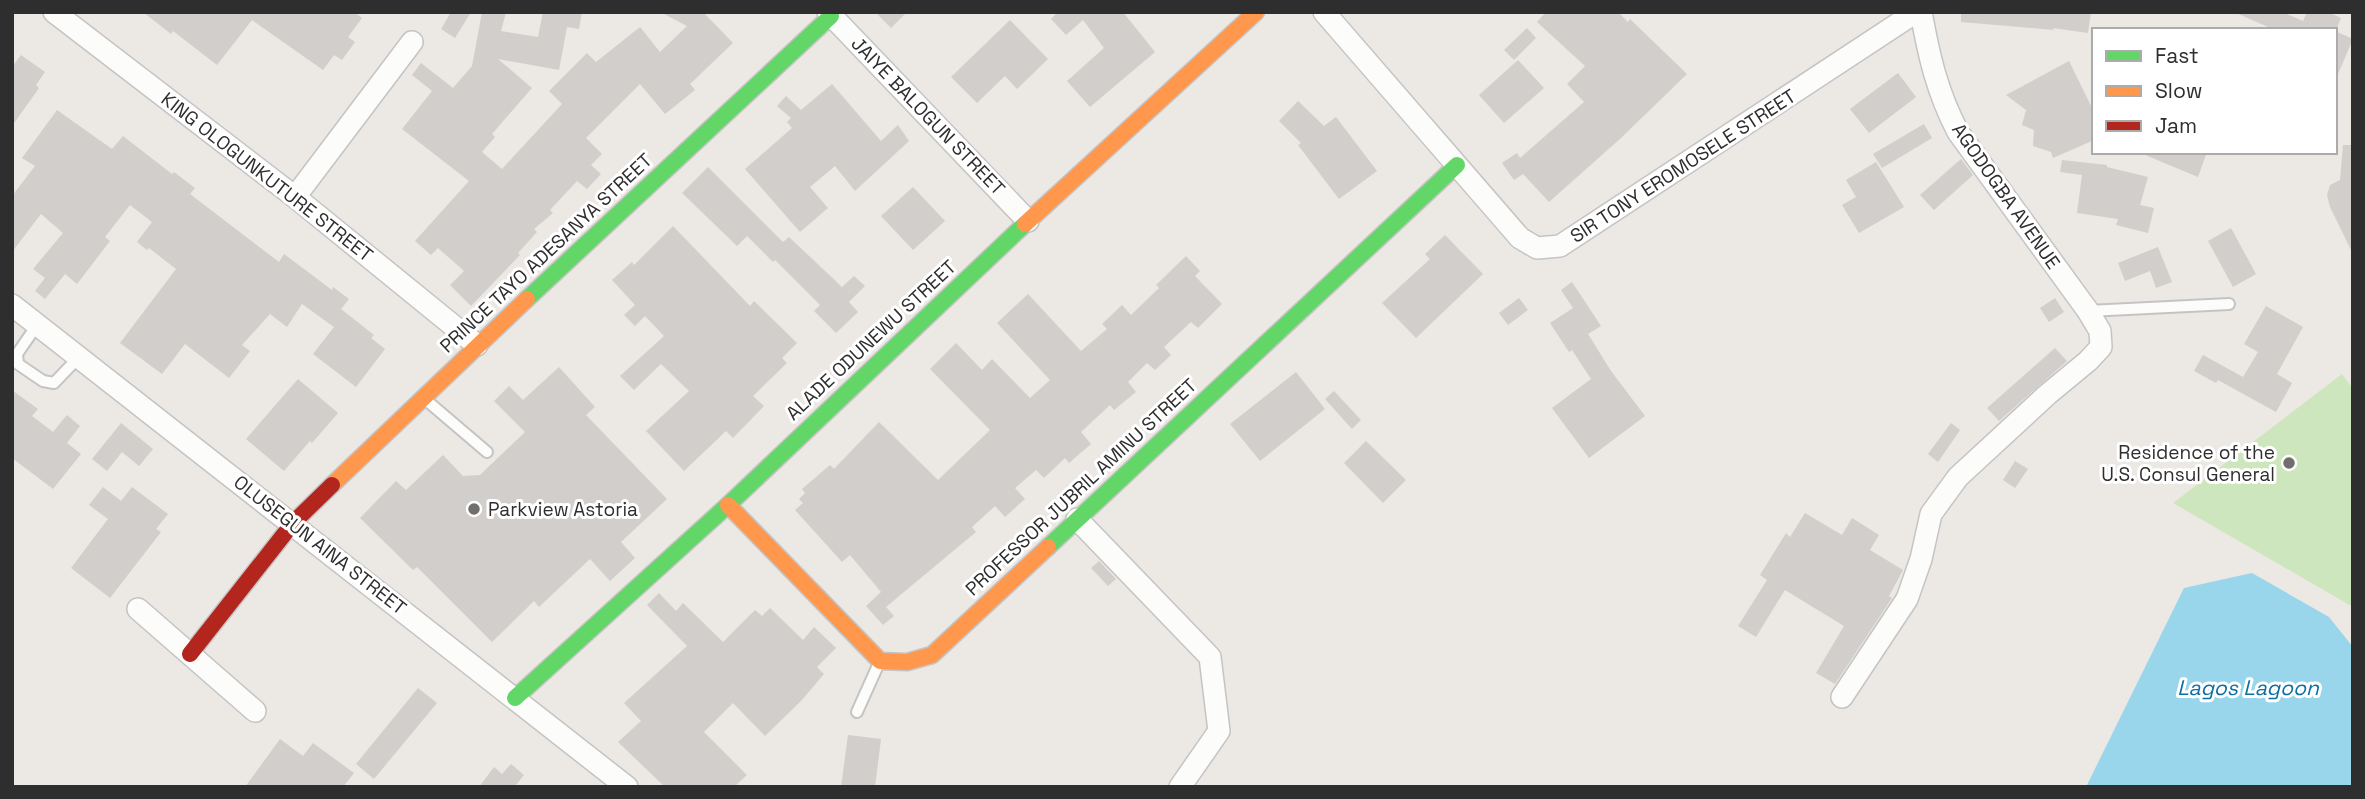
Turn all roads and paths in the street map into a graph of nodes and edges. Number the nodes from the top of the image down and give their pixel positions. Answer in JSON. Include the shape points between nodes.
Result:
{"nodes":[{"id":1,"x":54,"y":12,"type":"edge"},
{"id":2,"x":1256,"y":12,"type":"edge"},
{"id":3,"x":1324,"y":12,"type":"edge"},
{"id":4,"x":1919,"y":12,"type":"edge"},
{"id":5,"x":829,"y":14,"type":"edge"},
{"id":6,"x":412,"y":42,"type":"dead end"},
{"id":7,"x":1457,"y":165,"type":"junction"},
{"id":8,"x":295,"y":197,"type":"junction"},
{"id":9,"x":1028,"y":221,"type":"junction"},
{"id":10,"x":2229,"y":304,"type":"dead end"},
{"id":11,"x":12,"y":305,"type":"edge"},
{"id":12,"x":2088,"y":312,"type":"junction"},
{"id":13,"x":37,"y":325,"type":"junction"},
{"id":14,"x":477,"y":345,"type":"junction"},
{"id":15,"x":79,"y":357,"type":"junction"},
{"id":16,"x":424,"y":398,"type":"junction"},
{"id":17,"x":487,"y":452,"type":"dead end"},
{"id":18,"x":728,"y":505,"type":"junction"},
{"id":19,"x":1077,"y":519,"type":"junction"},
{"id":20,"x":293,"y":523,"type":"junction"},
{"id":21,"x":138,"y":610,"type":"dead end"},
{"id":22,"x":190,"y":653,"type":"junction"},
{"id":23,"x":880,"y":661,"type":"junction"},
{"id":24,"x":1842,"y":697,"type":"dead end"},
{"id":25,"x":515,"y":698,"type":"junction"},
{"id":26,"x":255,"y":711,"type":"dead end"},
{"id":27,"x":857,"y":712,"type":"dead end"},
{"id":28,"x":627,"y":787,"type":"edge"},
{"id":29,"x":1180,"y":787,"type":"edge"}],
"edges":[{"from":1,"to":8,"type":"street","name":"KING OLOGUNKUTURE STREET"},
{"from":2,"to":9,"type":"street","name":"ALADE ODUNEWU STREET"},
{"from":3,"to":7,"type":"street","name":"SIR TONY EROMOSELE STREET"},
{"from":4,"to":7,"type":"street","name":"SIR TONY EROMOSELE STREET","via":[[1560,246],[1537,248],[1520,238]]},
{"from":4,"to":12,"type":"street","name":"AGODOGBA AVENUE","via":[[1931,67],[1958,132]]},
{"from":5,"to":9,"type":"street","name":"JAIYE BALOGUN STREET"},
{"from":5,"to":14,"type":"street","name":"PRINCE TAYO ADESANYA STREET"},
{"from":6,"to":8,"type":"street"},
{"from":7,"to":19,"type":"street","name":"PROFESSOR JUBRIL AMINU STREET"},
{"from":8,"to":14,"type":"street","name":"KING OLOGUNKUTURE STREET"},
{"from":9,"to":18,"type":"street","name":"ALADE ODUNEWU STREET"},
{"from":10,"to":12,"type":"lane"},
{"from":11,"to":13,"type":"street","name":"OLUSEGUN AINA STREET"},
{"from":12,"to":24,"type":"street","name":"AGODOGBA AVENUE","via":[[2101,331],[2101,347],[1958,477],[1931,514],[1907,599]]},
{"from":13,"to":15,"type":"street","name":"OLUSEGUN AINA STREET"},
{"from":13,"to":15,"type":"lane","via":[[17,354],[18,364],[43,382],[54,383]]},
{"from":14,"to":16,"type":"street","name":"PRINCE TAYO ADESANYA STREET"},
{"from":15,"to":20,"type":"street","name":"OLUSEGUN AINA STREET"},
{"from":16,"to":17,"type":"lane"},
{"from":16,"to":20,"type":"street","name":"PRINCE TAYO ADESANYA STREET"},
{"from":18,"to":23,"type":"street"},
{"from":18,"to":25,"type":"street","name":"ALADE ODUNEWU STREET"},
{"from":19,"to":23,"type":"street","name":"PROFESSOR JUBRIL AMINU STREET","via":[[932,655],[918,662]]},
{"from":19,"to":29,"type":"street","via":[[1210,657],[1219,731]]},
{"from":20,"to":22,"type":"street","name":"PRINCE TAYO ADESANYA STREET"},
{"from":20,"to":25,"type":"street","name":"OLUSEGUN AINA STREET"},
{"from":21,"to":22,"type":"street"},
{"from":22,"to":26,"type":"street"},
{"from":23,"to":27,"type":"lane"},
{"from":25,"to":28,"type":"street","name":"OLUSEGUN AINA STREET"}]}
